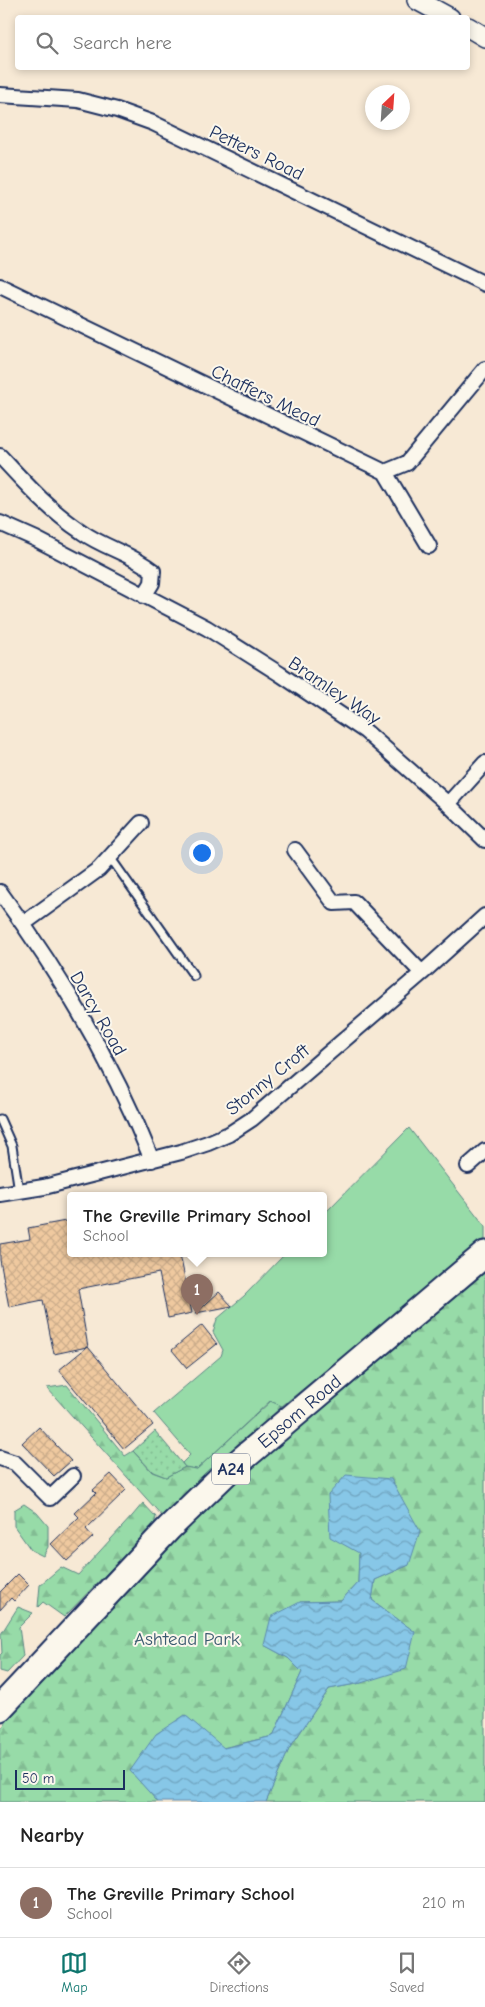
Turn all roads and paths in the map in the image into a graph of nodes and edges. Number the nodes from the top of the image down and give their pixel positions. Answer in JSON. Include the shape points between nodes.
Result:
{"nodes":[{"id":1,"x":417,"y":0,"type":"edge"},
{"id":2,"x":444,"y":15,"type":"edge"},
{"id":3,"x":470,"y":28,"type":"edge"},
{"id":4,"x":485,"y":37,"type":"edge"},
{"id":5,"x":0,"y":95,"type":"edge"},
{"id":6,"x":485,"y":284,"type":"edge"},
{"id":7,"x":0,"y":286,"type":"edge"},
{"id":8,"x":485,"y":369,"type":"edge"},
{"id":9,"x":0,"y":456,"type":"edge"},
{"id":10,"x":385,"y":472,"type":"junction"},
{"id":11,"x":0,"y":523,"type":"edge"},
{"id":12,"x":429,"y":546,"type":"dead end"},
{"id":13,"x":144,"y":596,"type":"junction"},
{"id":14,"x":485,"y":763,"type":"edge"},
{"id":15,"x":448,"y":804,"type":"junction"},
{"id":16,"x":141,"y":823,"type":"dead end"},
{"id":17,"x":485,"y":840,"type":"edge"},
{"id":18,"x":295,"y":850,"type":"dead end"},
{"id":19,"x":110,"y":857,"type":"junction"},
{"id":20,"x":0,"y":892,"type":"edge"},
{"id":21,"x":485,"y":916,"type":"edge"},
{"id":22,"x":23,"y":924,"type":"junction"},
{"id":23,"x":422,"y":973,"type":"junction"},
{"id":24,"x":194,"y":976,"type":"dead end"},
{"id":25,"x":0,"y":1119,"type":"edge"},
{"id":26,"x":485,"y":1151,"type":"edge"},
{"id":27,"x":152,"y":1160,"type":"junction"},
{"id":28,"x":468,"y":1166,"type":"dead end"},
{"id":29,"x":19,"y":1192,"type":"junction"},
{"id":30,"x":0,"y":1194,"type":"edge"},
{"id":31,"x":485,"y":1254,"type":"edge"},
{"id":32,"x":0,"y":1458,"type":"edge"},
{"id":33,"x":73,"y":1476,"type":"dead end"},
{"id":34,"x":3,"y":1699,"type":"edge"}],
"edges":[{"from":1,"to":2,"type":"street"},
{"from":3,"to":4,"type":"street"},
{"from":5,"to":6,"type":"street","name":"Petters Road","via":[[78,100],[153,122]]},
{"from":7,"to":10,"type":"street","name":"Chaffers Mead"},
{"from":8,"to":10,"type":"street","via":[[407,463]]},
{"from":9,"to":13,"type":"street","via":[[42,501],[83,533],[141,561],[153,571],[152,583]]},
{"from":10,"to":12,"type":"street"},
{"from":11,"to":13,"type":"street","name":"Bramley Way"},
{"from":13,"to":15,"type":"street","name":"Bramley Way","via":[[207,628],[365,731]]},
{"from":14,"to":15,"type":"street"},
{"from":15,"to":17,"type":"street","name":"Bramley Way"},
{"from":16,"to":19,"type":"street"},
{"from":18,"to":23,"type":"street","via":[[334,903],[354,902]]},
{"from":19,"to":22,"type":"street","via":[[99,869]]},
{"from":19,"to":24,"type":"lane"},
{"from":20,"to":22,"type":"street","name":"Darcy Road"},
{"from":21,"to":23,"type":"street","name":"Stonny Croft"},
{"from":22,"to":27,"type":"street","name":"Darcy Road","via":[[106,1060]]},
{"from":23,"to":27,"type":"street","name":"Stonny Croft","via":[[252,1119],[208,1144]]},
{"from":25,"to":29,"type":"lane","via":[[12,1146]]},
{"from":26,"to":28,"type":"street"},
{"from":27,"to":29,"type":"street","name":"Stonny Croft"},
{"from":29,"to":30,"type":"street","name":"Stonny Croft"},
{"from":31,"to":34,"type":"highway","name":"Epsom Road","number":"A24","via":[[228,1471]]},
{"from":32,"to":33,"type":"street","via":[[15,1463],[50,1498]]}]}
